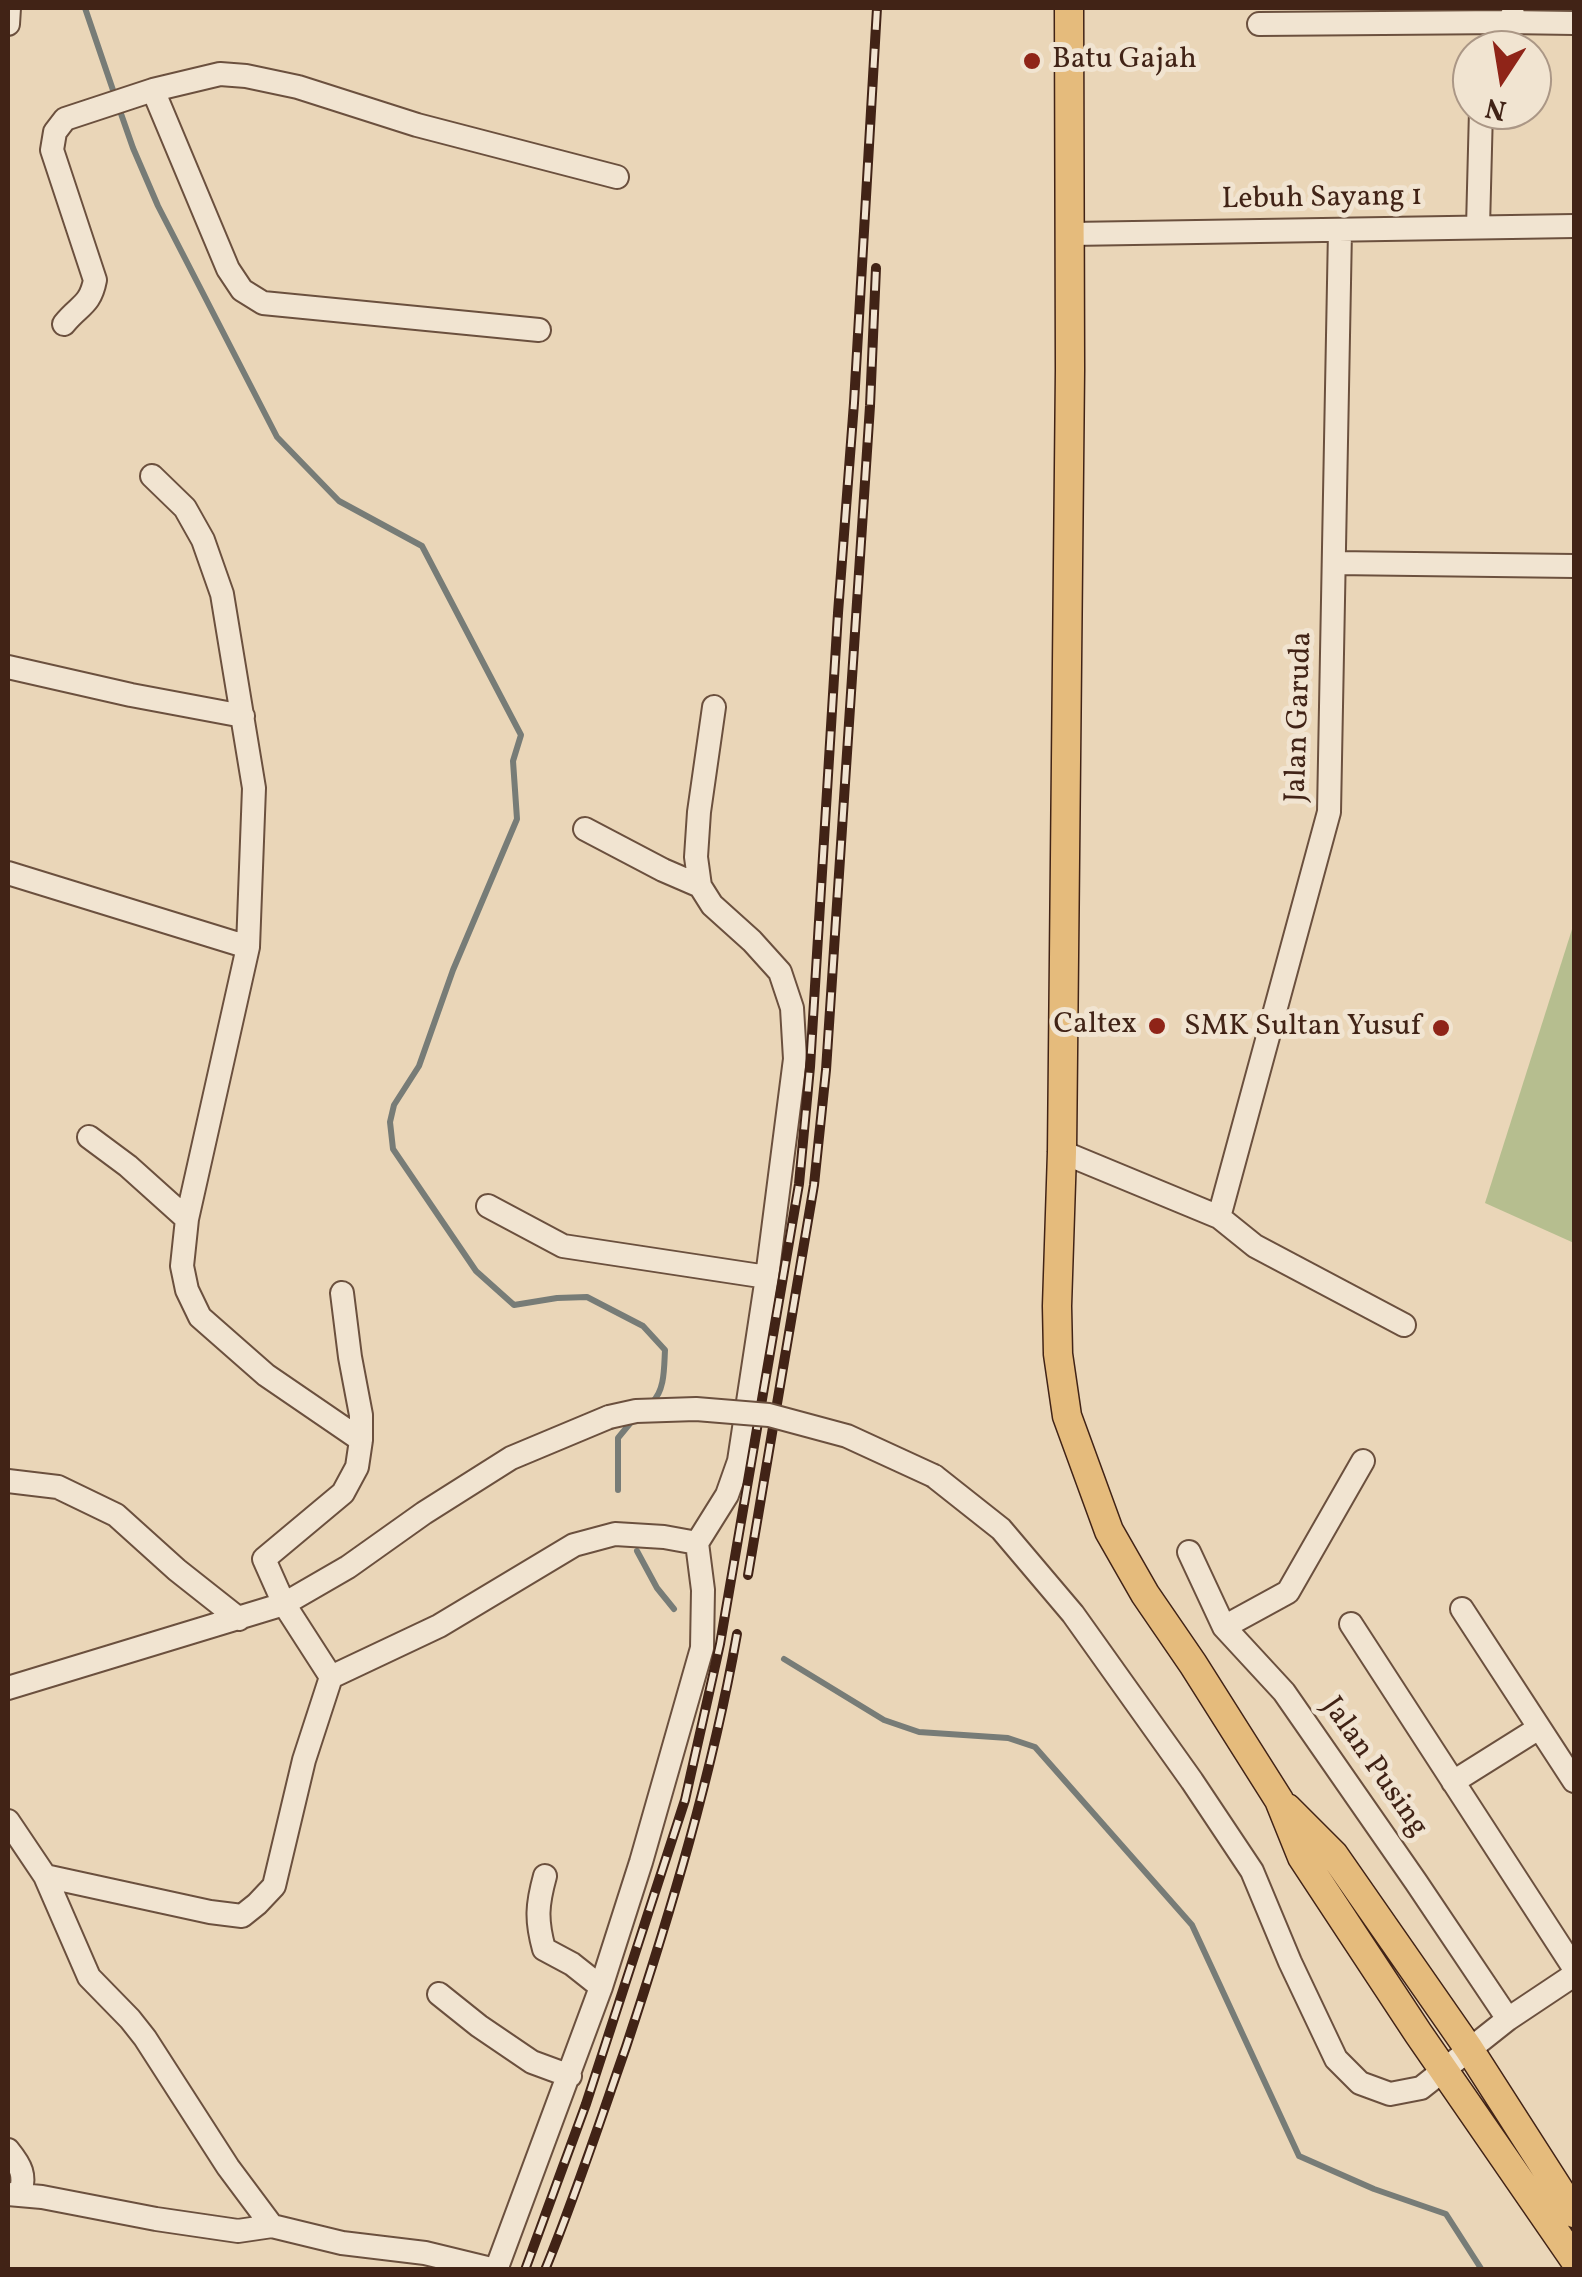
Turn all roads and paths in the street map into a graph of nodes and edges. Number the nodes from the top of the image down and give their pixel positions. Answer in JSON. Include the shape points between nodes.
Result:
{"nodes":[{"id":1,"x":1070,"y":8,"type":"edge"},
{"id":2,"x":1513,"y":15,"type":"edge"},
{"id":3,"x":1259,"y":24,"type":"dead end"},
{"id":4,"x":1574,"y":24,"type":"edge"},
{"id":5,"x":153,"y":90,"type":"junction"},
{"id":6,"x":1480,"y":130,"type":"edge"},
{"id":7,"x":618,"y":177,"type":"dead end"},
{"id":8,"x":1574,"y":226,"type":"edge"},
{"id":9,"x":1478,"y":227,"type":"junction"},
{"id":10,"x":1340,"y":230,"type":"junction"},
{"id":11,"x":1071,"y":234,"type":"junction"},
{"id":12,"x":64,"y":324,"type":"dead end"},
{"id":13,"x":539,"y":330,"type":"dead end"},
{"id":14,"x":152,"y":476,"type":"dead end"},
{"id":15,"x":1336,"y":563,"type":"junction"},
{"id":16,"x":1574,"y":566,"type":"edge"},
{"id":17,"x":8,"y":667,"type":"edge"},
{"id":18,"x":714,"y":707,"type":"dead end"},
{"id":19,"x":242,"y":716,"type":"junction"},
{"id":20,"x":585,"y":829,"type":"dead end"},
{"id":21,"x":8,"y":874,"type":"edge"},
{"id":22,"x":700,"y":886,"type":"junction"},
{"id":23,"x":248,"y":947,"type":"junction"},
{"id":24,"x":90,"y":1137,"type":"dead end"},
{"id":25,"x":1062,"y":1152,"type":"junction"},
{"id":26,"x":488,"y":1206,"type":"dead end"},
{"id":27,"x":1219,"y":1217,"type":"junction"},
{"id":28,"x":187,"y":1220,"type":"junction"},
{"id":29,"x":767,"y":1277,"type":"junction"},
{"id":30,"x":342,"y":1294,"type":"dead end"},
{"id":31,"x":1404,"y":1325,"type":"dead end"},
{"id":32,"x":361,"y":1440,"type":"junction"},
{"id":33,"x":1363,"y":1461,"type":"dead end"},
{"id":34,"x":8,"y":1481,"type":"edge"},
{"id":35,"x":697,"y":1543,"type":"junction"},
{"id":36,"x":1190,"y":1552,"type":"dead end"},
{"id":37,"x":284,"y":1604,"type":"junction"},
{"id":38,"x":1462,"y":1608,"type":"dead end"},
{"id":39,"x":239,"y":1619,"type":"junction"},
{"id":40,"x":1351,"y":1624,"type":"dead end"},
{"id":41,"x":1224,"y":1627,"type":"junction"},
{"id":42,"x":331,"y":1677,"type":"junction"},
{"id":43,"x":8,"y":1688,"type":"edge"},
{"id":44,"x":1540,"y":1728,"type":"junction"},
{"id":45,"x":1574,"y":1781,"type":"edge"},
{"id":46,"x":1454,"y":1782,"type":"junction"},
{"id":47,"x":1279,"y":1800,"type":"junction"},
{"id":48,"x":8,"y":1821,"type":"edge"},
{"id":49,"x":45,"y":1876,"type":"junction"},
{"id":50,"x":545,"y":1876,"type":"dead end"},
{"id":51,"x":1574,"y":1972,"type":"edge"},
{"id":52,"x":601,"y":1987,"type":"junction"},
{"id":53,"x":439,"y":1994,"type":"dead end"},
{"id":54,"x":1508,"y":2019,"type":"junction"},
{"id":55,"x":1469,"y":2049,"type":"junction"},
{"id":56,"x":1443,"y":2068,"type":"junction"},
{"id":57,"x":570,"y":2076,"type":"junction"},
{"id":58,"x":8,"y":2150,"type":"edge"},
{"id":59,"x":14,"y":2194,"type":"edge"},
{"id":60,"x":1574,"y":2213,"type":"edge"},
{"id":61,"x":272,"y":2226,"type":"junction"},
{"id":62,"x":1574,"y":2259,"type":"edge"},
{"id":63,"x":496,"y":2270,"type":"edge"}],
"edges":[{"from":1,"to":11,"type":"main road"},
{"from":2,"to":3,"type":"street"},
{"from":2,"to":4,"type":"street"},
{"from":5,"to":7,"type":"street","via":[[220,74],[246,76]]},
{"from":5,"to":12,"type":"street","via":[[65,119],[55,132],[52,150],[95,280],[87,303]]},
{"from":5,"to":13,"type":"street","via":[[242,290],[264,302]]},
{"from":6,"to":9,"type":"street"},
{"from":8,"to":9,"type":"street","name":"Lebuh Sayang 1"},
{"from":9,"to":10,"type":"street","name":"Lebuh Sayang 1"},
{"from":10,"to":11,"type":"street","name":"Lebuh Sayang 1"},
{"from":10,"to":15,"type":"street","name":"Jalan Garuda"},
{"from":11,"to":25,"type":"main road"},
{"from":14,"to":19,"type":"street","via":[[186,508],[204,540],[222,594]]},
{"from":15,"to":16,"type":"street"},
{"from":15,"to":27,"type":"street","name":"Jalan Garuda","via":[[1329,812]]},
{"from":17,"to":19,"type":"street"},
{"from":18,"to":22,"type":"street","via":[[698,827]]},
{"from":19,"to":23,"type":"street","via":[[254,788]]},
{"from":20,"to":22,"type":"street"},
{"from":21,"to":23,"type":"street"},
{"from":22,"to":29,"type":"street","via":[[780,972],[792,1008],[795,1059]]},
{"from":23,"to":28,"type":"street"},
{"from":24,"to":28,"type":"street"},
{"from":25,"to":27,"type":"street"},
{"from":25,"to":47,"type":"main road","via":[[1057,1322],[1067,1416],[1109,1530]]},
{"from":26,"to":29,"type":"street","via":[[563,1246]]},
{"from":27,"to":31,"type":"street","via":[[1255,1246]]},
{"from":28,"to":32,"type":"street","via":[[182,1266],[200,1317],[266,1376]]},
{"from":29,"to":35,"type":"street","via":[[740,1461]]},
{"from":30,"to":32,"type":"street"},
{"from":32,"to":37,"type":"street","via":[[343,1493],[264,1559]]},
{"from":33,"to":41,"type":"street","via":[[1288,1592]]},
{"from":34,"to":39,"type":"street","via":[[58,1487],[116,1514]]},
{"from":35,"to":42,"type":"street","via":[[615,1534],[574,1545],[439,1626]]},
{"from":35,"to":52,"type":"street","via":[[702,1648]]},
{"from":36,"to":41,"type":"street","name":"Jalan Pusing"},
{"from":37,"to":39,"type":"street"},
{"from":37,"to":42,"type":"street"},
{"from":37,"to":56,"type":"street","bridge":true,"via":[[512,1458],[609,1417],[696,1408],[769,1415],[848,1436],[934,1476],[1001,1529],[1073,1614],[1252,1871],[1336,2059],[1360,2084],[1390,2094],[1421,2088]]},
{"from":38,"to":44,"type":"street"},
{"from":39,"to":43,"type":"street"},
{"from":40,"to":46,"type":"street"},
{"from":41,"to":54,"type":"street","name":"Jalan Pusing","via":[[1284,1692]]},
{"from":42,"to":49,"type":"street","via":[[274,1886],[242,1916]]},
{"from":44,"to":45,"type":"street"},
{"from":44,"to":46,"type":"street"},
{"from":46,"to":51,"type":"street"},
{"from":47,"to":55,"type":"main road","via":[[1334,1855]]},
{"from":47,"to":56,"type":"main road","via":[[1302,1857]]},
{"from":48,"to":49,"type":"street"},
{"from":49,"to":61,"type":"street","via":[[88,1977],[130,2019]]},
{"from":50,"to":52,"type":"street","via":[[538,1904],[544,1949]]},
{"from":51,"to":54,"type":"street"},
{"from":52,"to":57,"type":"street"},
{"from":53,"to":57,"type":"street","via":[[532,2062]]},
{"from":54,"to":55,"type":"street"},
{"from":55,"to":56,"type":"street"},
{"from":55,"to":60,"type":"main road"},
{"from":56,"to":62,"type":"main road"},
{"from":57,"to":63,"type":"street"},
{"from":58,"to":59,"type":"street","via":[[24,2180]]},
{"from":59,"to":61,"type":"street","via":[[238,2230]]},
{"from":61,"to":63,"type":"street"}]}
